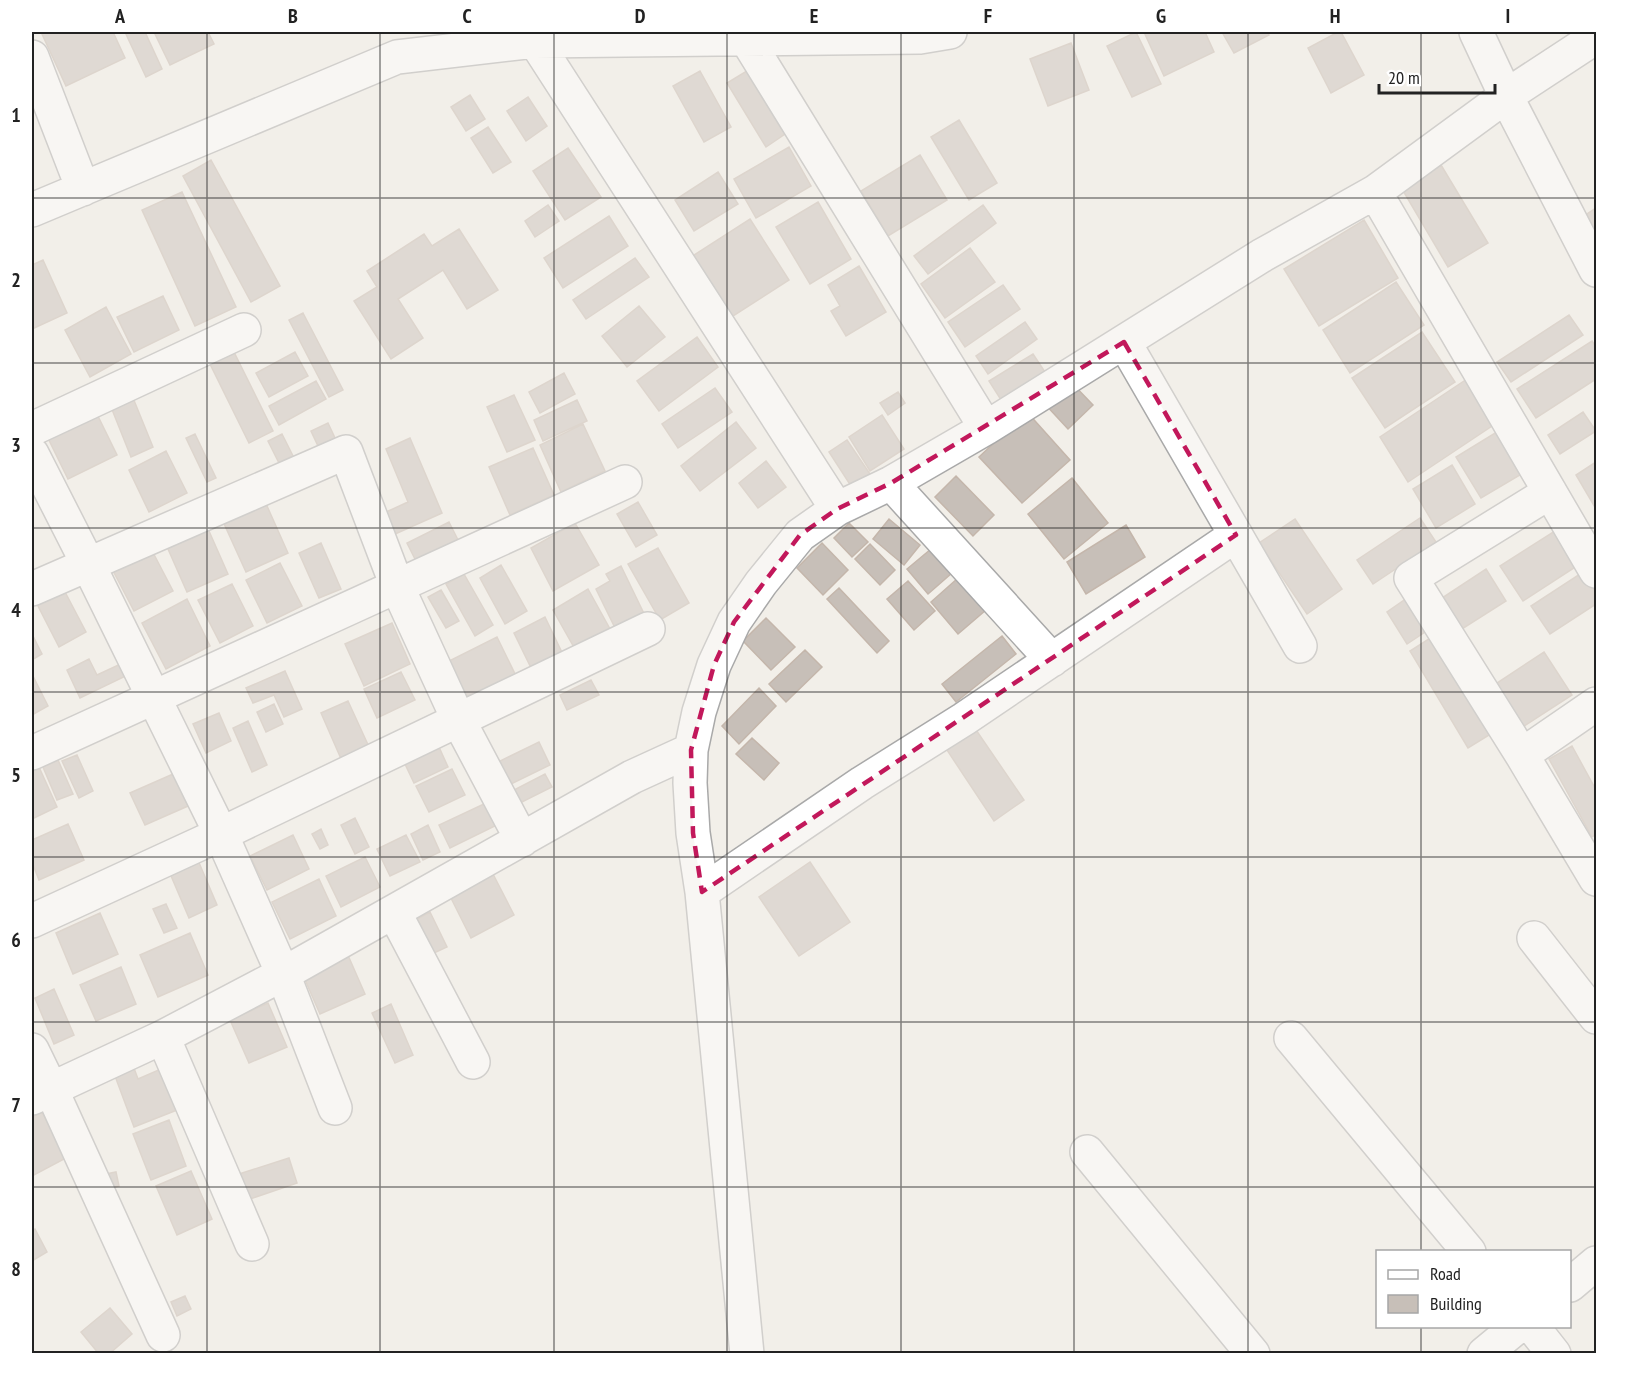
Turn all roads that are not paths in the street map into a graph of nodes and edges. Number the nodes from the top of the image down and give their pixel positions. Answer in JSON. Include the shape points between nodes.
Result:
{"nodes":[{"id":1,"x":950,"y":32,"type":"edge"},
{"id":2,"x":1476,"y":32,"type":"edge"},
{"id":3,"x":1596,"y":37,"type":"edge"},
{"id":4,"x":747,"y":40,"type":"junction"},
{"id":5,"x":535,"y":41,"type":"junction"},
{"id":6,"x":393,"y":44,"type":"edge"},
{"id":7,"x":32,"y":57,"type":"edge"},
{"id":8,"x":1506,"y":96,"type":"junction"},
{"id":9,"x":83,"y":189,"type":"junction"},
{"id":10,"x":1375,"y":192,"type":"junction"},
{"id":11,"x":32,"y":210,"type":"edge"},
{"id":12,"x":1596,"y":270,"type":"edge"},
{"id":13,"x":244,"y":330,"type":"dead end"},
{"id":14,"x":1125,"y":342,"type":"junction"},
{"id":15,"x":986,"y":428,"type":"junction"},
{"id":16,"x":32,"y":429,"type":"edge"},
{"id":17,"x":32,"y":454,"type":"edge"},
{"id":18,"x":625,"y":482,"type":"dead end"},
{"id":19,"x":891,"y":483,"type":"junction"},
{"id":20,"x":1550,"y":492,"type":"junction"},
{"id":21,"x":837,"y":509,"type":"junction"},
{"id":22,"x":1236,"y":535,"type":"junction"},
{"id":23,"x":88,"y":564,"type":"junction"},
{"id":24,"x":1596,"y":571,"type":"edge"},
{"id":25,"x":397,"y":586,"type":"junction"},
{"id":26,"x":32,"y":589,"type":"edge"},
{"id":27,"x":648,"y":629,"type":"dead end"},
{"id":28,"x":1300,"y":646,"type":"dead end"},
{"id":29,"x":1052,"y":660,"type":"junction"},
{"id":30,"x":154,"y":697,"type":"junction"},
{"id":31,"x":1596,"y":704,"type":"edge"},
{"id":32,"x":459,"y":721,"type":"junction"},
{"id":33,"x":691,"y":750,"type":"junction"},
{"id":34,"x":32,"y":753,"type":"edge"},
{"id":35,"x":1522,"y":755,"type":"junction"},
{"id":36,"x":221,"y":834,"type":"junction"},
{"id":37,"x":522,"y":840,"type":"junction"},
{"id":38,"x":1595,"y":871,"type":"edge"},
{"id":39,"x":702,"y":892,"type":"junction"},
{"id":40,"x":394,"y":912,"type":"junction"},
{"id":41,"x":32,"y":921,"type":"edge"},
{"id":42,"x":1534,"y":938,"type":"dead end"},
{"id":43,"x":283,"y":974,"type":"junction"},
{"id":44,"x":1596,"y":1017,"type":"edge"},
{"id":45,"x":163,"y":1037,"type":"junction"},
{"id":46,"x":1291,"y":1038,"type":"dead end"},
{"id":47,"x":32,"y":1050,"type":"edge"},
{"id":48,"x":473,"y":1062,"type":"dead end"},
{"id":49,"x":41,"y":1093,"type":"edge"},
{"id":50,"x":335,"y":1108,"type":"dead end"},
{"id":51,"x":1088,"y":1152,"type":"dead end"},
{"id":52,"x":252,"y":1244,"type":"dead end"},
{"id":53,"x":1468,"y":1250,"type":"edge"},
{"id":54,"x":1596,"y":1263,"type":"edge"},
{"id":55,"x":1571,"y":1283,"type":"edge"},
{"id":56,"x":1515,"y":1328,"type":"edge"},
{"id":57,"x":1534,"y":1328,"type":"edge"},
{"id":58,"x":163,"y":1335,"type":"dead end"},
{"id":59,"x":747,"y":1353,"type":"edge"},
{"id":60,"x":1253,"y":1353,"type":"edge"},
{"id":61,"x":1484,"y":1353,"type":"edge"},
{"id":62,"x":1554,"y":1353,"type":"edge"}],
"edges":[{"from":1,"to":4,"type":"street","via":[[921,38]]},
{"from":2,"to":8,"type":"street"},
{"from":3,"to":8,"type":"street"},
{"from":4,"to":5,"type":"street"},
{"from":4,"to":15,"type":"street"},
{"from":5,"to":6,"type":"street"},
{"from":5,"to":21,"type":"street"},
{"from":6,"to":9,"type":"street"},
{"from":7,"to":9,"type":"street"},
{"from":8,"to":10,"type":"street"},
{"from":8,"to":12,"type":"street"},
{"from":9,"to":11,"type":"street"},
{"from":10,"to":14,"type":"street","via":[[1261,256]]},
{"from":10,"to":20,"type":"street"},
{"from":13,"to":16,"type":"street"},
{"from":14,"to":15,"type":"street"},
{"from":14,"to":22,"type":"street"},
{"from":15,"to":19,"type":"street"},
{"from":17,"to":23,"type":"street"},
{"from":18,"to":25,"type":"street"},
{"from":19,"to":21,"type":"street"},
{"from":19,"to":29,"type":"street"},
{"from":20,"to":24,"type":"street"},
{"from":20,"to":35,"type":"street","via":[[1411,578]]},
{"from":21,"to":33,"type":"street","via":[[800,535],[734,622],[714,665]]},
{"from":22,"to":28,"type":"street"},
{"from":22,"to":29,"type":"street"},
{"from":23,"to":25,"type":"street","via":[[346,452]]},
{"from":23,"to":26,"type":"street"},
{"from":23,"to":30,"type":"street"},
{"from":25,"to":30,"type":"street"},
{"from":25,"to":32,"type":"street"},
{"from":27,"to":32,"type":"street"},
{"from":29,"to":39,"type":"street"},
{"from":30,"to":34,"type":"street"},
{"from":30,"to":36,"type":"street"},
{"from":31,"to":35,"type":"street"},
{"from":32,"to":36,"type":"street"},
{"from":32,"to":37,"type":"street"},
{"from":33,"to":37,"type":"street","via":[[632,777]]},
{"from":33,"to":39,"type":"street","via":[[693,833]]},
{"from":35,"to":38,"type":"street"},
{"from":36,"to":41,"type":"street"},
{"from":36,"to":43,"type":"street"},
{"from":37,"to":40,"type":"street"},
{"from":39,"to":59,"type":"street"},
{"from":40,"to":43,"type":"street"},
{"from":40,"to":48,"type":"street"},
{"from":42,"to":44,"type":"street"},
{"from":43,"to":45,"type":"street"},
{"from":43,"to":50,"type":"street"},
{"from":45,"to":49,"type":"street"},
{"from":45,"to":52,"type":"street"},
{"from":46,"to":53,"type":"street"},
{"from":47,"to":49,"type":"street"},
{"from":49,"to":58,"type":"street"},
{"from":51,"to":60,"type":"street"},
{"from":54,"to":55,"type":"street"},
{"from":56,"to":61,"type":"street"},
{"from":57,"to":62,"type":"street"}]}
